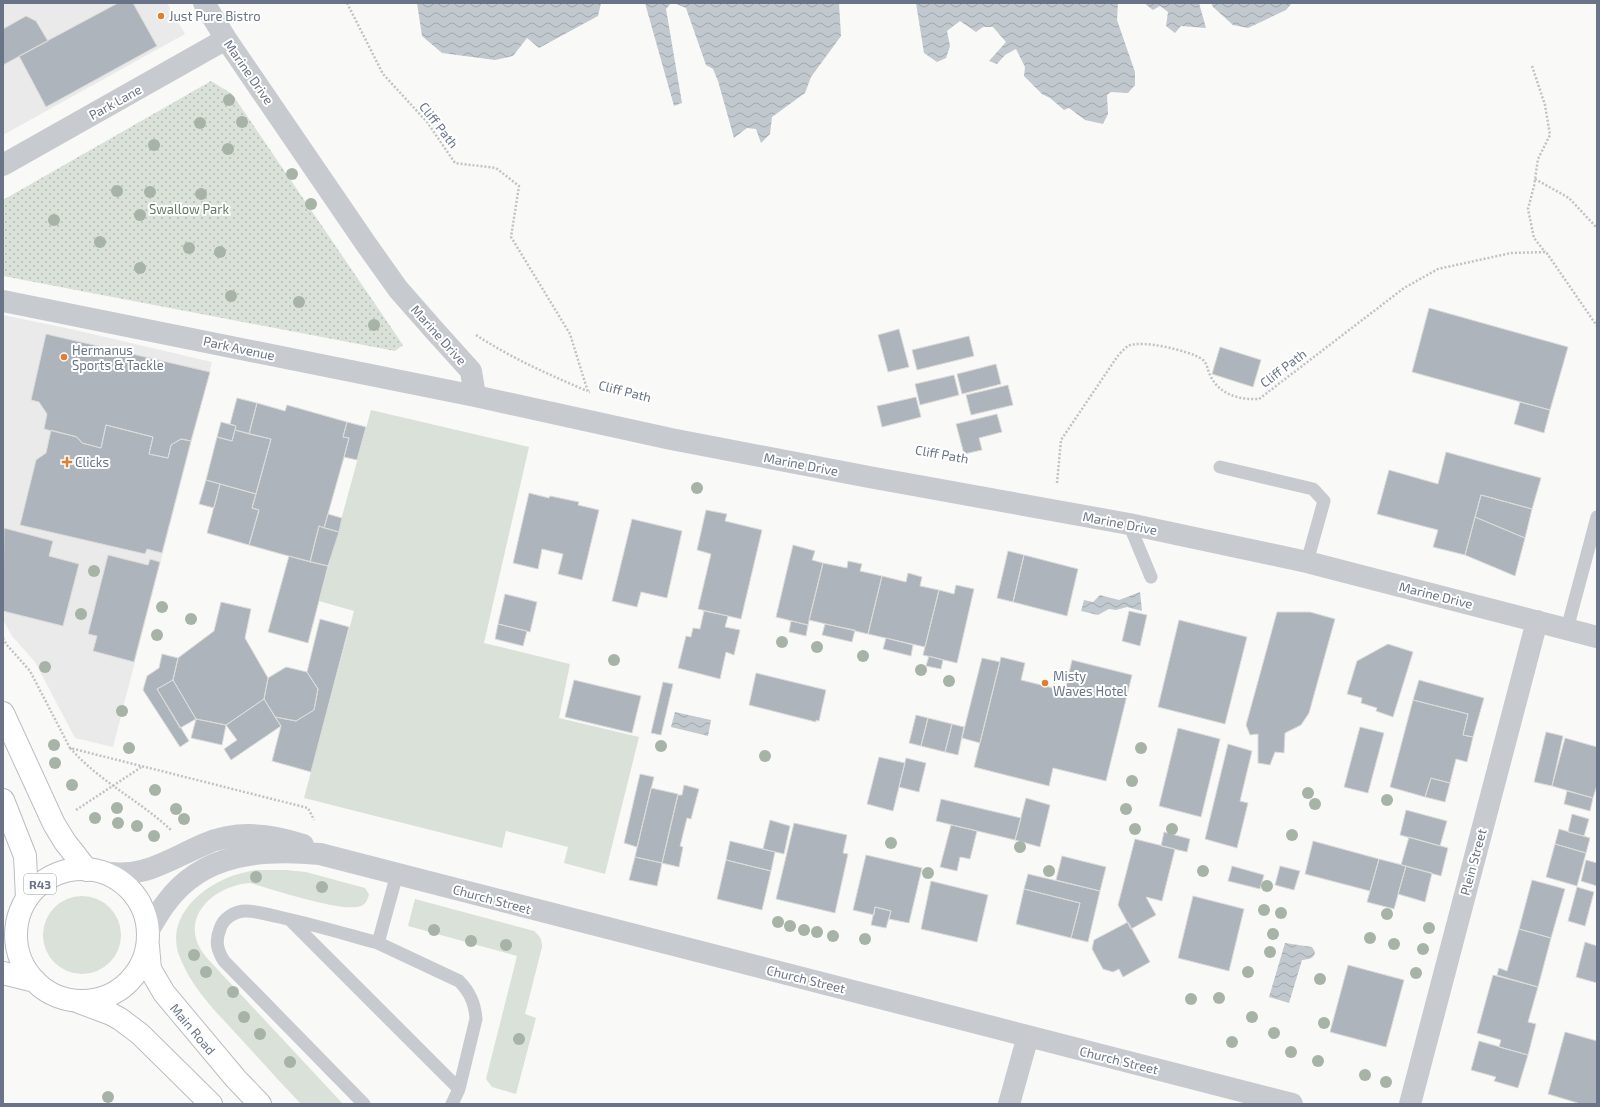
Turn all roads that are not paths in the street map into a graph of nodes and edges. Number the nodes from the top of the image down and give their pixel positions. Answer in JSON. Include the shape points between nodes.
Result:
{"nodes":[{"id":1,"x":204,"y":3,"type":"edge"},
{"id":2,"x":226,"y":40,"type":"junction"},
{"id":3,"x":3,"y":165,"type":"edge"},
{"id":4,"x":3,"y":300,"type":"edge"},
{"id":5,"x":475,"y":396,"type":"junction"},
{"id":6,"x":1220,"y":467,"type":"dead end"},
{"id":7,"x":1597,"y":517,"type":"edge"},
{"id":8,"x":1129,"y":524,"type":"junction"},
{"id":9,"x":1307,"y":562,"type":"junction"},
{"id":10,"x":1152,"y":577,"type":"dead end"},
{"id":11,"x":1537,"y":621,"type":"junction"},
{"id":12,"x":1567,"y":629,"type":"junction"},
{"id":13,"x":1597,"y":636,"type":"edge"},
{"id":14,"x":3,"y":713,"type":"edge"},
{"id":15,"x":3,"y":800,"type":"edge"},
{"id":16,"x":327,"y":856,"type":"junction"},
{"id":17,"x":93,"y":870,"type":"junction"},
{"id":18,"x":397,"y":874,"type":"junction"},
{"id":19,"x":17,"y":910,"type":"edge"},
{"id":20,"x":289,"y":919,"type":"junction"},
{"id":21,"x":148,"y":937,"type":"junction"},
{"id":22,"x":378,"y":943,"type":"junction"},
{"id":23,"x":3,"y":973,"type":"edge"},
{"id":24,"x":35,"y":981,"type":"junction"},
{"id":25,"x":75,"y":1001,"type":"junction"},
{"id":26,"x":1028,"y":1036,"type":"junction"},
{"id":27,"x":459,"y":1088,"type":"junction"},
{"id":28,"x":210,"y":1104,"type":"edge"},
{"id":29,"x":260,"y":1104,"type":"edge"},
{"id":30,"x":364,"y":1104,"type":"edge"},
{"id":31,"x":452,"y":1104,"type":"edge"},
{"id":32,"x":1009,"y":1104,"type":"edge"},
{"id":33,"x":1292,"y":1104,"type":"edge"},
{"id":34,"x":1410,"y":1104,"type":"edge"}],
"edges":[{"from":1,"to":2,"type":"street","name":"Marine Drive"},
{"from":2,"to":3,"type":"street","name":"Park Lane"},
{"from":2,"to":5,"type":"street","name":"Marine Drive","via":[[403,294],[471,371]]},
{"from":4,"to":5,"type":"street","name":"Park Avenue"},
{"from":5,"to":8,"type":"street","name":"Marine Drive","via":[[686,442]]},
{"from":6,"to":9,"type":"lane","via":[[1313,489],[1324,501]]},
{"from":7,"to":12,"type":"lane"},
{"from":8,"to":9,"type":"street","name":"Marine Drive"},
{"from":8,"to":10,"type":"lane"},
{"from":9,"to":11,"type":"street","name":"Marine Drive"},
{"from":11,"to":12,"type":"street","name":"Marine Drive"},
{"from":11,"to":34,"type":"street","name":"Plein Street"},
{"from":12,"to":13,"type":"street","name":"Marine Drive"},
{"from":14,"to":17,"type":"main road","name":"Main Road","via":[[54,824],[65,842]]},
{"from":15,"to":19,"type":"main road","name":"Main Road","via":[[25,856]]},
{"from":16,"to":17,"type":"street","name":"Church Street","via":[[286,839],[248,835],[226,837],[206,843],[163,864],[134,873],[110,874]]},
{"from":16,"to":18,"type":"street","name":"Church Street"},
{"from":16,"to":21,"type":"street","name":"Church Street","via":[[274,852],[245,855],[217,862],[180,887],[166,902]]},
{"from":17,"to":19,"type":"main road","name":"Main Road","number":"R43","via":[[70,870],[54,875],[39,884]]},
{"from":17,"to":21,"type":"main road","name":"Main Road","number":"R43","via":[[114,877],[138,900]]},
{"from":18,"to":22,"type":"lane"},
{"from":18,"to":26,"type":"street","name":"Church Street"},
{"from":19,"to":24,"type":"main road","name":"Main Road","number":"R43","via":[[16,941],[19,956]]},
{"from":20,"to":22,"type":"lane"},
{"from":20,"to":27,"type":"lane"},
{"from":20,"to":30,"type":"lane","via":[[255,912],[235,913],[227,918],[217,935],[219,953]]},
{"from":21,"to":25,"type":"main road","name":"Main Road","number":"R43","via":[[140,967],[123,987],[100,998]]},
{"from":21,"to":29,"type":"main road","name":"Main Road","number":"R43","via":[[150,969],[164,993]]},
{"from":22,"to":27,"type":"lane","via":[[459,981],[472,998],[476,1019]]},
{"from":23,"to":24,"type":"main road","number":"R43"},
{"from":24,"to":25,"type":"main road","name":"Main Road","number":"R43","via":[[53,995]]},
{"from":25,"to":28,"type":"main road","name":"Main Road","number":"R43","via":[[120,1019],[140,1034]]},
{"from":26,"to":32,"type":"street"},
{"from":26,"to":33,"type":"street","name":"Church Street"},
{"from":27,"to":31,"type":"lane"}]}
